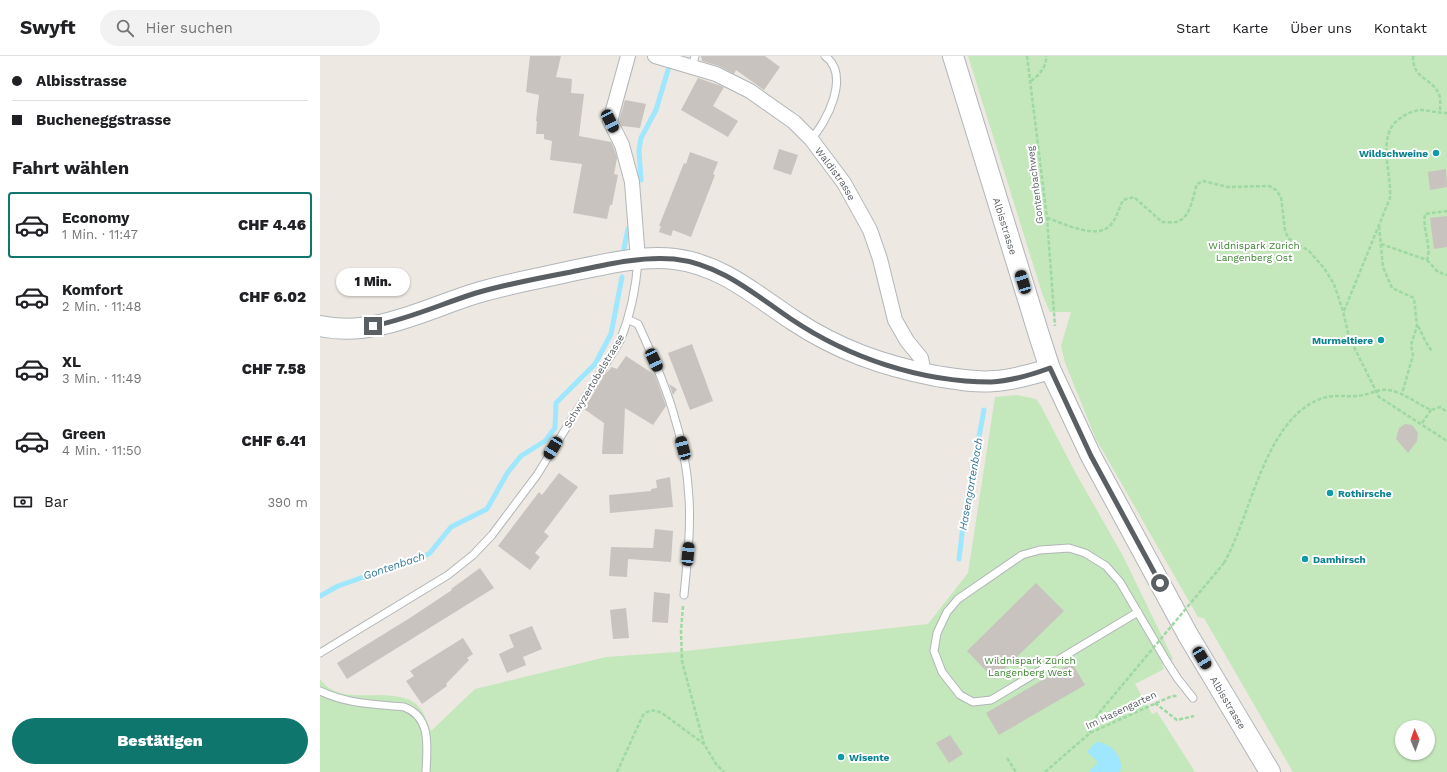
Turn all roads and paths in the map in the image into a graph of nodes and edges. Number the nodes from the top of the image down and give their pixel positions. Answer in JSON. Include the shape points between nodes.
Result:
{"nodes":[{"id":1,"x":628,"y":56,"type":"edge"},
{"id":2,"x":655,"y":56,"type":"edge"},
{"id":3,"x":825,"y":56,"type":"edge"},
{"id":4,"x":953,"y":56,"type":"edge"},
{"id":5,"x":1027,"y":56,"type":"edge"},
{"id":6,"x":1046,"y":56,"type":"edge"},
{"id":7,"x":1413,"y":56,"type":"edge"},
{"id":8,"x":693,"y":61,"type":"edge"},
{"id":9,"x":1031,"y":81,"type":"junction"},
{"id":10,"x":1440,"y":113,"type":"junction"},
{"id":11,"x":1447,"y":113,"type":"edge"},
{"id":12,"x":811,"y":139,"type":"junction"},
{"id":13,"x":1447,"y":211,"type":"edge"},
{"id":14,"x":1047,"y":218,"type":"junction"},
{"id":15,"x":1379,"y":226,"type":"junction"},
{"id":16,"x":1381,"y":244,"type":"junction"},
{"id":17,"x":638,"y":260,"type":"junction"},
{"id":18,"x":1427,"y":260,"type":"junction"},
{"id":19,"x":1447,"y":275,"type":"edge"},
{"id":20,"x":1343,"y":311,"type":"junction"},
{"id":21,"x":1056,"y":312,"type":"dead end"},
{"id":22,"x":629,"y":320,"type":"junction"},
{"id":23,"x":320,"y":326,"type":"edge"},
{"id":24,"x":1417,"y":326,"type":"junction"},
{"id":25,"x":1433,"y":352,"type":"dead end"},
{"id":26,"x":1050,"y":368,"type":"junction"},
{"id":27,"x":924,"y":374,"type":"junction"},
{"id":28,"x":1376,"y":390,"type":"junction"},
{"id":29,"x":1402,"y":394,"type":"junction"},
{"id":30,"x":1431,"y":410,"type":"junction"},
{"id":31,"x":1447,"y":412,"type":"edge"},
{"id":32,"x":1422,"y":423,"type":"junction"},
{"id":33,"x":1447,"y":441,"type":"edge"},
{"id":34,"x":684,"y":595,"type":"joint"},
{"id":35,"x":1138,"y":612,"type":"junction"},
{"id":36,"x":320,"y":654,"type":"edge"},
{"id":37,"x":320,"y":691,"type":"edge"},
{"id":38,"x":1193,"y":698,"type":"joint"},
{"id":39,"x":1155,"y":703,"type":"junction"},
{"id":40,"x":1194,"y":716,"type":"dead end"},
{"id":41,"x":1090,"y":732,"type":"junction"},
{"id":42,"x":704,"y":744,"type":"junction"},
{"id":43,"x":1007,"y":758,"type":"dead end"},
{"id":44,"x":426,"y":772,"type":"edge"},
{"id":45,"x":617,"y":772,"type":"edge"},
{"id":46,"x":724,"y":772,"type":"edge"},
{"id":47,"x":1016,"y":772,"type":"edge"},
{"id":48,"x":1045,"y":772,"type":"edge"},
{"id":49,"x":1270,"y":772,"type":"edge"}],
"edges":[{"from":1,"to":17,"type":"street","via":[[610,121],[622,145],[632,182]]},
{"from":2,"to":8,"type":"street","name":"Waldistrasse"},
{"from":3,"to":12,"type":"lane","via":[[834,71],[836,86],[825,122]]},
{"from":4,"to":26,"type":"main road","name":"Albisstrasse"},
{"from":5,"to":9,"type":"path","name":"Gontenbachweg"},
{"from":6,"to":9,"type":"path","via":[[1044,66]]},
{"from":7,"to":10,"type":"path","via":[[1417,74],[1439,94]]},
{"from":8,"to":12,"type":"street","name":"Waldistrasse","via":[[750,91],[794,122]]},
{"from":9,"to":14,"type":"path","name":"Gontenbachweg"},
{"from":10,"to":11,"type":"path"},
{"from":10,"to":15,"type":"path","via":[[1422,110],[1412,112],[1400,118],[1391,128],[1387,149],[1390,198]]},
{"from":12,"to":27,"type":"street","name":"Waldistrasse","via":[[844,183],[870,230],[895,320],[921,358]]},
{"from":13,"to":18,"type":"path","via":[[1426,214],[1424,223],[1429,252]]},
{"from":14,"to":20,"type":"path","via":[[1082,230],[1100,232],[1112,224],[1123,200],[1134,197],[1162,222],[1178,222],[1190,207],[1197,184],[1203,181],[1228,187],[1269,186],[1281,197],[1288,238],[1309,251],[1324,268],[1334,284]]},
{"from":14,"to":21,"type":"path","name":"Gontenbachweg"},
{"from":15,"to":16,"type":"path"},
{"from":15,"to":20,"type":"path"},
{"from":16,"to":18,"type":"path"},
{"from":16,"to":24,"type":"path","via":[[1383,267],[1392,288],[1414,298]]},
{"from":17,"to":22,"type":"lane","name":"Schwyzertobelstrasse"},
{"from":17,"to":23,"type":"main road","via":[[506,285],[391,323],[352,327]]},
{"from":17,"to":27,"type":"main road","via":[[673,259],[716,270],[732,278],[816,336],[871,360]]},
{"from":18,"to":19,"type":"path","via":[[1438,272]]},
{"from":20,"to":28,"type":"path","via":[[1349,337]]},
{"from":22,"to":34,"type":"lane","via":[[638,324],[660,372],[683,448],[689,498],[689,540]]},
{"from":22,"to":36,"type":"lane","name":"Schwyzertobelstrasse","via":[[620,341],[537,475],[492,535],[473,555],[448,575]]},
{"from":24,"to":25,"type":"path"},
{"from":24,"to":29,"type":"path","via":[[1411,345],[1413,355]]},
{"from":26,"to":27,"type":"main road","via":[[1020,378],[991,382],[957,380]]},
{"from":26,"to":49,"type":"main road","name":"Albisstrasse","via":[[1091,456],[1188,635]]},
{"from":28,"to":29,"type":"path","via":[[1381,388]]},
{"from":28,"to":32,"type":"path","via":[[1379,397]]},
{"from":28,"to":41,"type":"path","bridge":true,"via":[[1360,396],[1333,396],[1319,400],[1305,407],[1287,424],[1264,464],[1224,563],[1099,713],[1089,726]]},
{"from":29,"to":30,"type":"path"},
{"from":30,"to":31,"type":"path","via":[[1440,407]]},
{"from":30,"to":32,"type":"path"},
{"from":32,"to":33,"type":"path"},
{"from":34,"to":42,"type":"path","via":[[682,661]]},
{"from":35,"to":35,"type":"lane","via":[[1120,582],[1106,566],[1085,553],[1069,548],[1040,550],[1022,555],[958,598],[947,612],[937,633],[934,651],[942,672],[960,695],[973,702],[991,700]]},
{"from":35,"to":38,"type":"lane","via":[[1178,679]]},
{"from":37,"to":44,"type":"lane","via":[[354,703],[404,707],[411,710],[424,724],[427,735]]},
{"from":38,"to":39,"type":"path","name":"Im Hasengarten","via":[[1172,696]]},
{"from":39,"to":40,"type":"path","via":[[1177,720]]},
{"from":39,"to":41,"type":"path","name":"Im Hasengarten"},
{"from":41,"to":48,"type":"path","name":"Im Hasengarten"},
{"from":42,"to":45,"type":"path","via":[[662,713],[648,710],[643,715]]},
{"from":42,"to":46,"type":"path"},
{"from":43,"to":47,"type":"path"}]}
